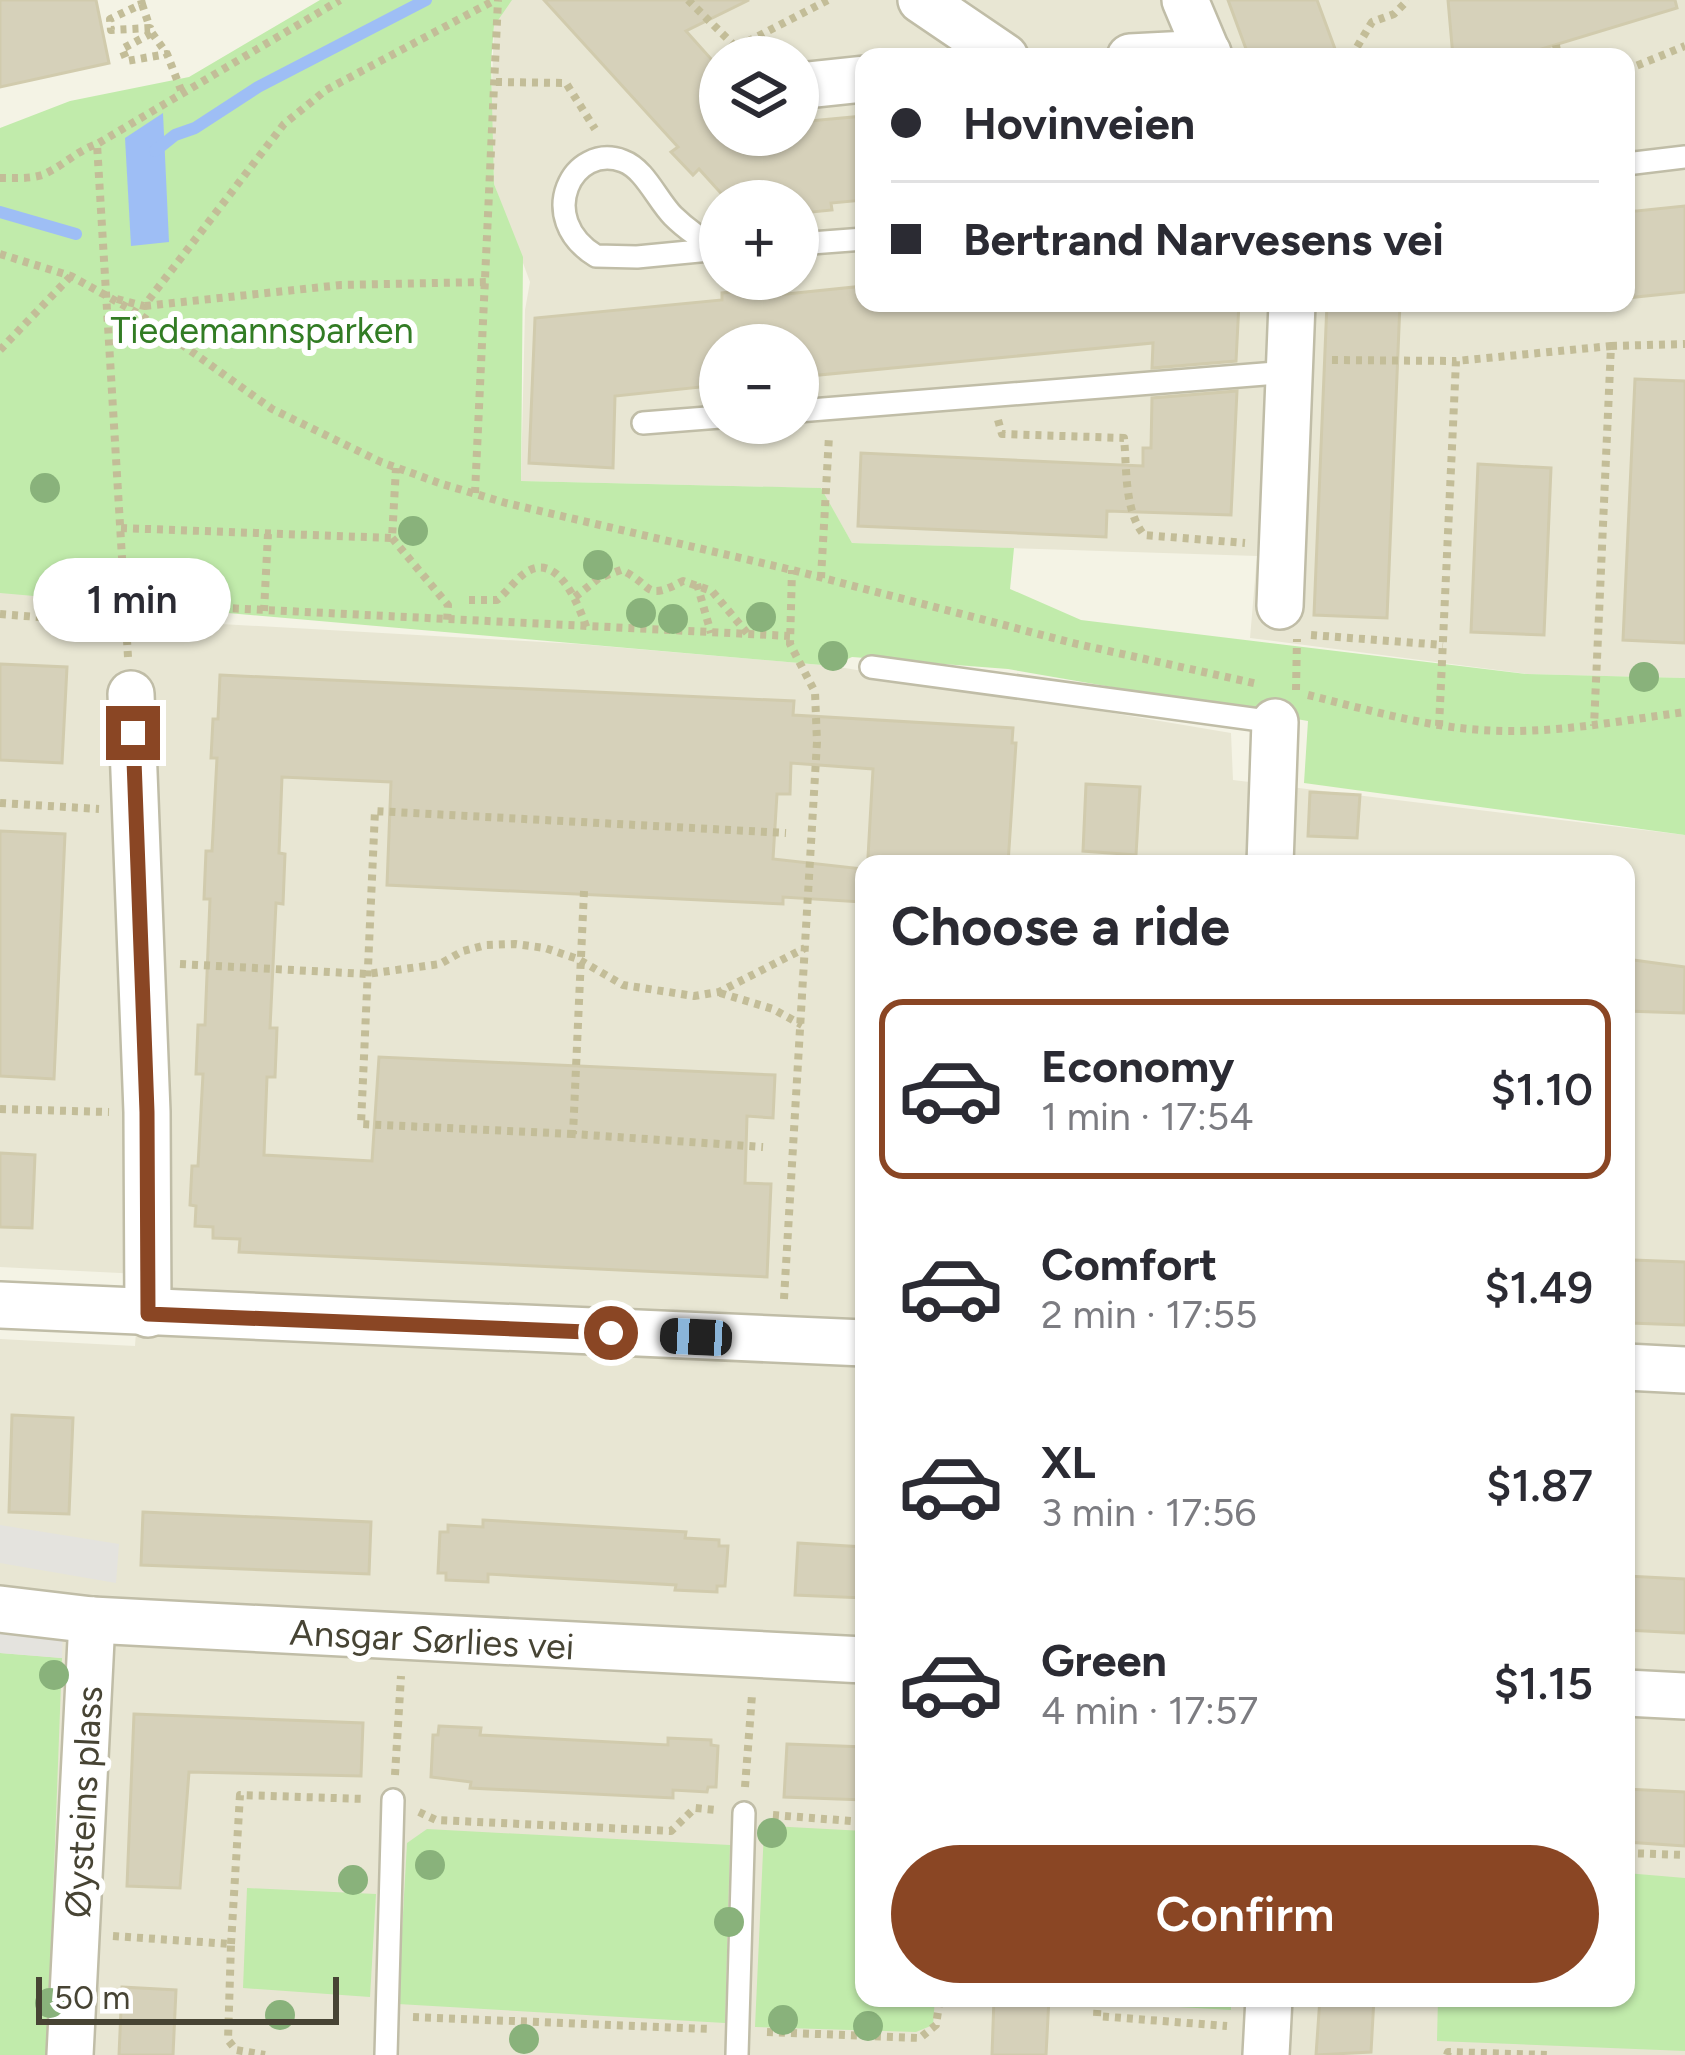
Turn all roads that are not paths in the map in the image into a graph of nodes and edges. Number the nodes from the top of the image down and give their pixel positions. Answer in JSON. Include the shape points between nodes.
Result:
{"nodes":[{"id":1,"x":921,"y":0,"type":"edge"},
{"id":2,"x":1185,"y":0,"type":"edge"},
{"id":3,"x":992,"y":48,"type":"edge"},
{"id":4,"x":1206,"y":48,"type":"edge"},
{"id":5,"x":855,"y":81,"type":"edge"},
{"id":6,"x":819,"y":84,"type":"edge"},
{"id":7,"x":1685,"y":157,"type":"edge"},
{"id":8,"x":1635,"y":163,"type":"edge"},
{"id":9,"x":855,"y":240,"type":"edge"},
{"id":10,"x":819,"y":242,"type":"edge"},
{"id":11,"x":720,"y":250,"type":"edge"},
{"id":12,"x":1292,"y":312,"type":"edge"},
{"id":13,"x":1290,"y":366,"type":"junction"},
{"id":14,"x":819,"y":409,"type":"edge"},
{"id":15,"x":699,"y":419,"type":"edge"},
{"id":16,"x":643,"y":423,"type":"dead end"},
{"id":17,"x":1288,"y":620,"type":"road end"},
{"id":18,"x":872,"y":667,"type":"dead end"},
{"id":19,"x":131,"y":694,"type":"road end"},
{"id":20,"x":1290,"y":708,"type":"joint"},
{"id":21,"x":1271,"y":855,"type":"edge"},
{"id":22,"x":0,"y":1305,"type":"edge"},
{"id":23,"x":148,"y":1314,"type":"junction"},
{"id":24,"x":855,"y":1343,"type":"edge"},
{"id":25,"x":1635,"y":1367,"type":"edge"},
{"id":26,"x":1685,"y":1370,"type":"edge"},
{"id":27,"x":0,"y":1609,"type":"edge"},
{"id":28,"x":92,"y":1620,"type":"junction"},
{"id":29,"x":855,"y":1660,"type":"edge"},
{"id":30,"x":1635,"y":1693,"type":"edge"},
{"id":31,"x":1685,"y":1696,"type":"edge"},
{"id":32,"x":393,"y":1800,"type":"road end"},
{"id":33,"x":744,"y":1813,"type":"road end"},
{"id":34,"x":70,"y":2055,"type":"edge"},
{"id":35,"x":386,"y":2055,"type":"edge"},
{"id":36,"x":737,"y":2055,"type":"edge"}],
"edges":[{"from":1,"to":3,"type":"street"},
{"from":2,"to":4,"type":"street"},
{"from":5,"to":6,"type":"street"},
{"from":7,"to":8,"type":"lane"},
{"from":9,"to":10,"type":"lane"},
{"from":11,"to":11,"type":"lane","via":[[673,217],[638,171],[614,159],[583,165],[569,184],[561,209],[566,229],[596,256]]},
{"from":12,"to":13,"type":"street"},
{"from":13,"to":14,"type":"lane"},
{"from":13,"to":17,"type":"street","via":[[1282,546]]},
{"from":15,"to":16,"type":"lane"},
{"from":18,"to":20,"type":"lane"},
{"from":19,"to":23,"type":"street"},
{"from":20,"to":21,"type":"street"},
{"from":22,"to":23,"type":"street"},
{"from":23,"to":24,"type":"street"},
{"from":25,"to":26,"type":"street"},
{"from":27,"to":28,"type":"street","name":"Ansgar Sørlies vei"},
{"from":28,"to":29,"type":"street","name":"Ansgar Sørlies vei"},
{"from":28,"to":34,"type":"street","name":"Øysteins plass"},
{"from":30,"to":31,"type":"street"},
{"from":32,"to":35,"type":"lane"},
{"from":33,"to":36,"type":"lane"}]}
